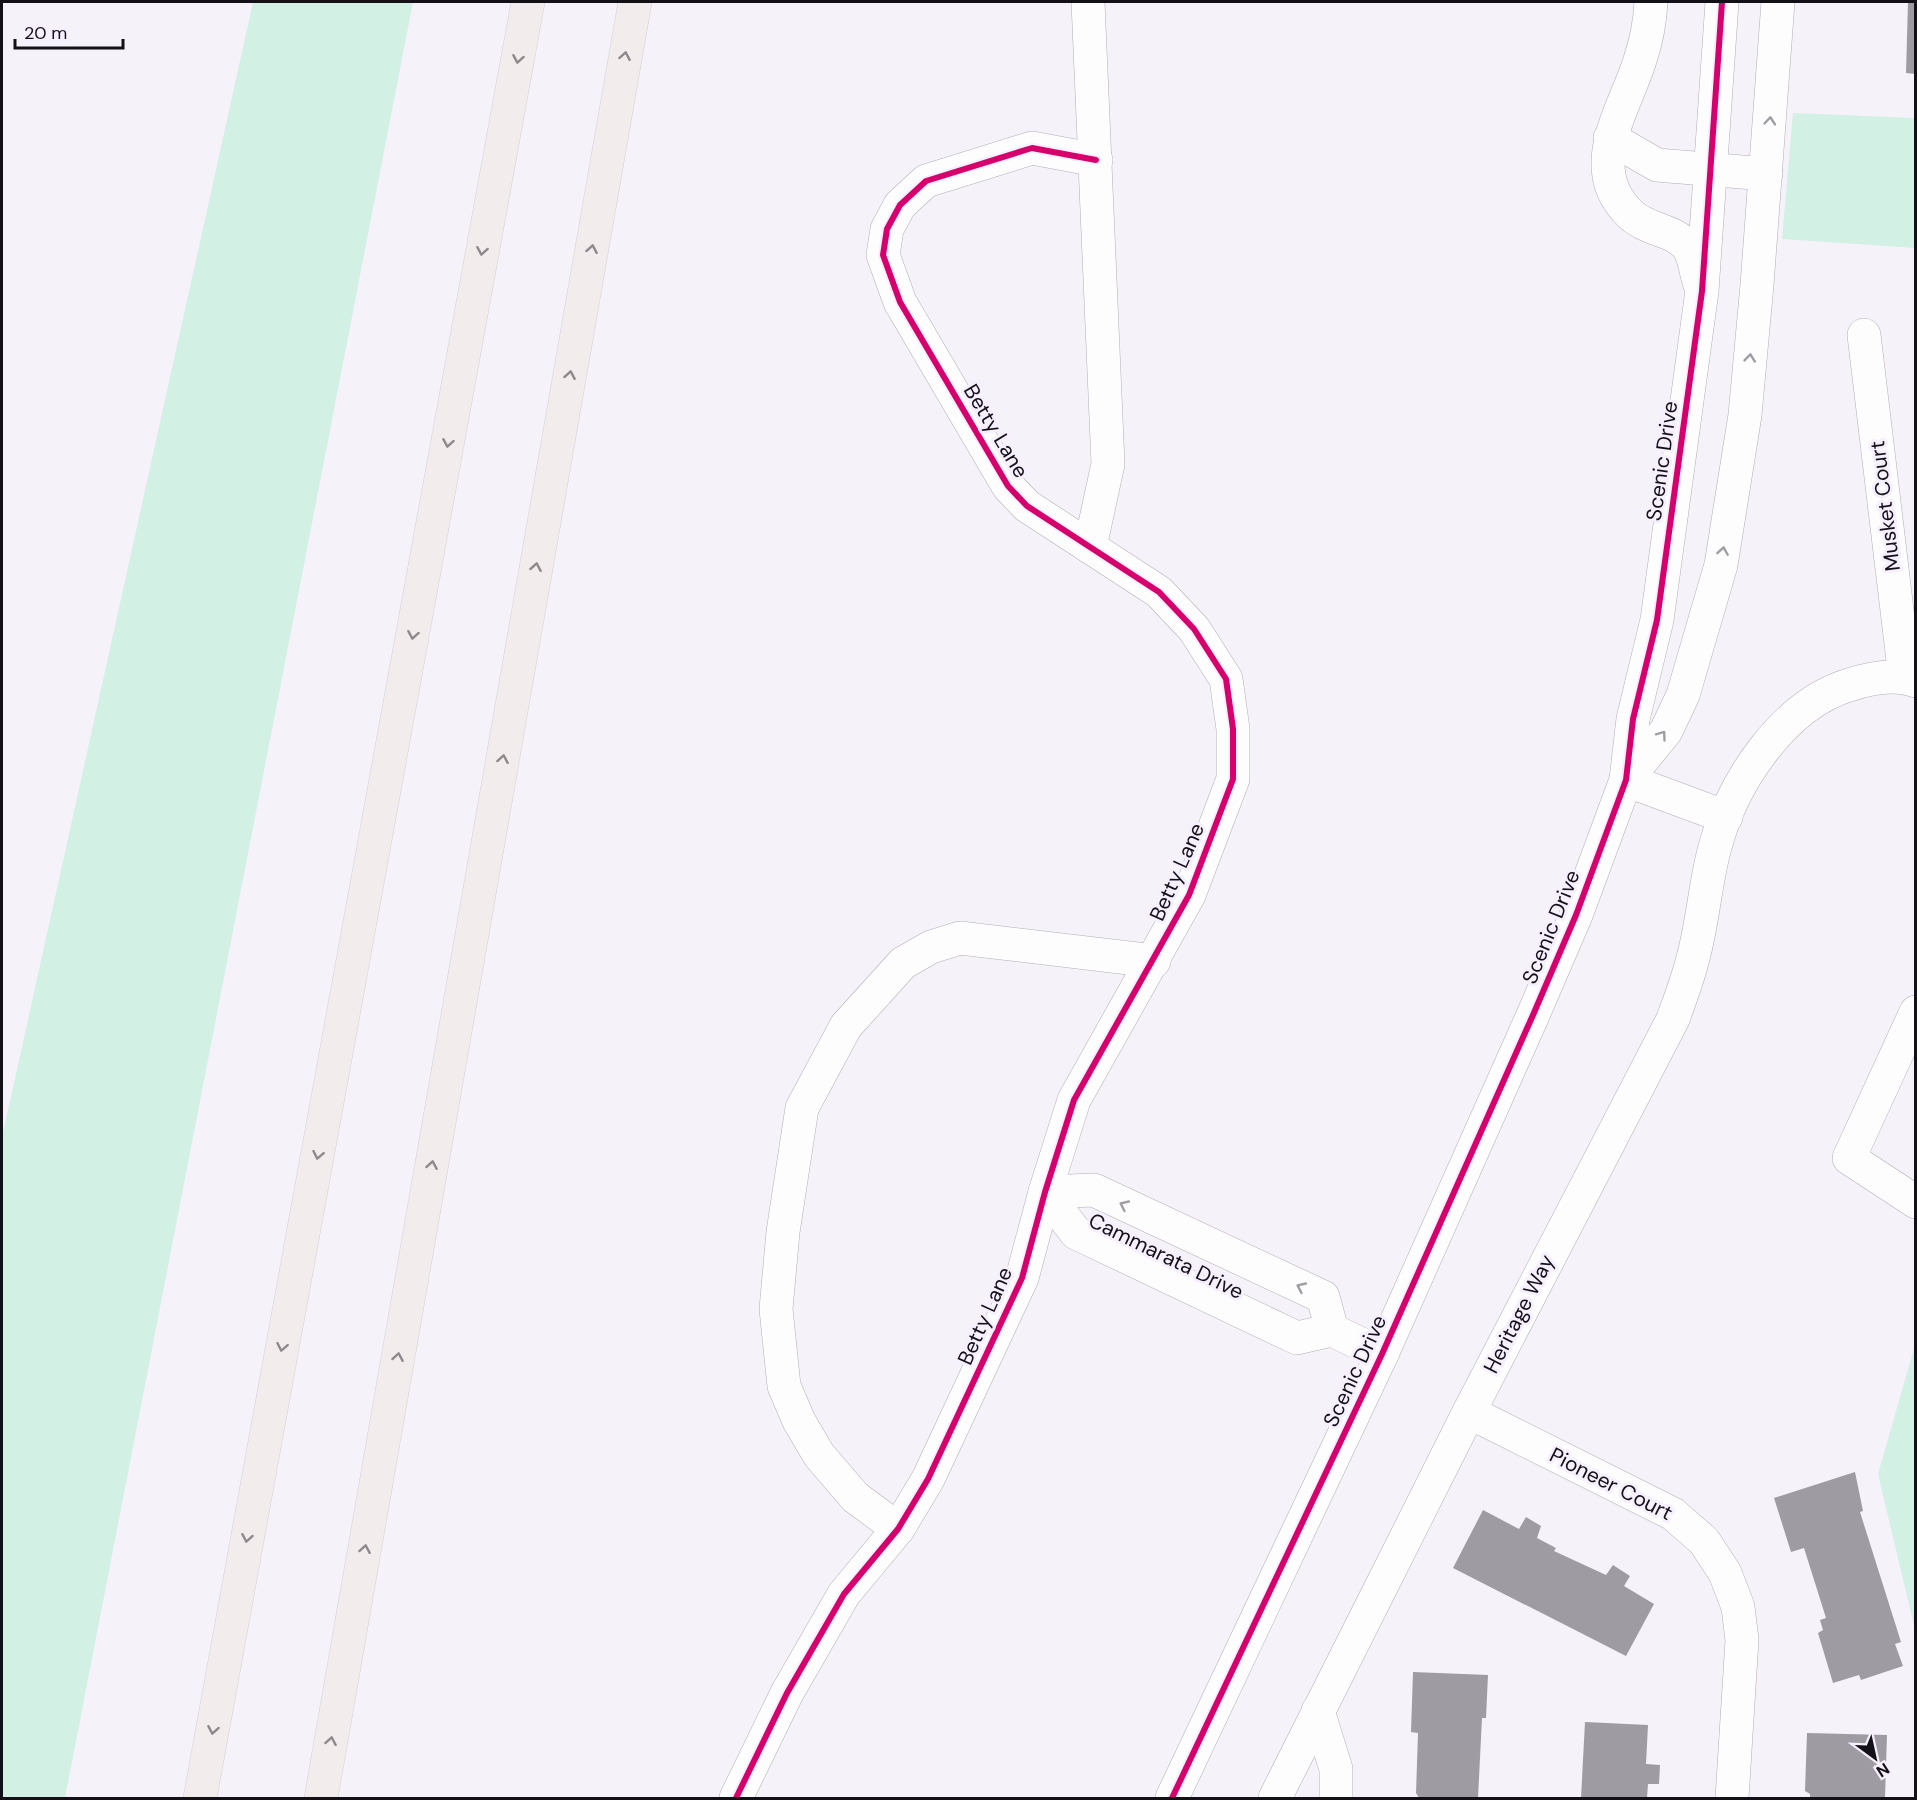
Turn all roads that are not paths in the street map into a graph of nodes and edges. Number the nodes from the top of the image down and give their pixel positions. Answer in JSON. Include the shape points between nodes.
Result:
{"nodes":[{"id":1,"x":528,"y":2,"type":"edge"},
{"id":2,"x":635,"y":2,"type":"edge"},
{"id":3,"x":1088,"y":2,"type":"edge"},
{"id":4,"x":1651,"y":2,"type":"edge"},
{"id":5,"x":1722,"y":2,"type":"edge"},
{"id":6,"x":1778,"y":2,"type":"edge"},
{"id":7,"x":1610,"y":138,"type":"junction"},
{"id":8,"x":1096,"y":159,"type":"junction"},
{"id":9,"x":1711,"y":169,"type":"junction"},
{"id":10,"x":1766,"y":174,"type":"junction"},
{"id":11,"x":1702,"y":291,"type":"junction"},
{"id":12,"x":1864,"y":335,"type":"dead end"},
{"id":13,"x":1089,"y":547,"type":"junction"},
{"id":14,"x":1910,"y":679,"type":"edge"},
{"id":15,"x":1626,"y":780,"type":"junction"},
{"id":16,"x":1726,"y":817,"type":"junction"},
{"id":17,"x":1154,"y":961,"type":"junction"},
{"id":18,"x":1916,"y":1012,"type":"edge"},
{"id":19,"x":1045,"y":1192,"type":"junction"},
{"id":20,"x":1916,"y":1202,"type":"edge"},
{"id":21,"x":1332,"y":1330,"type":"junction"},
{"id":22,"x":1382,"y":1354,"type":"junction"},
{"id":23,"x":1468,"y":1412,"type":"junction"},
{"id":24,"x":898,"y":1529,"type":"junction"},
{"id":25,"x":1318,"y":1711,"type":"junction"},
{"id":26,"x":200,"y":1798,"type":"edge"},
{"id":27,"x":321,"y":1798,"type":"edge"},
{"id":28,"x":736,"y":1798,"type":"edge"},
{"id":29,"x":1172,"y":1798,"type":"edge"},
{"id":30,"x":1275,"y":1798,"type":"edge"},
{"id":31,"x":1336,"y":1798,"type":"edge"},
{"id":32,"x":1732,"y":1798,"type":"edge"}],
"edges":[{"from":1,"to":26,"type":"highway","one_way":true},
{"from":27,"to":2,"type":"highway","one_way":true},
{"from":3,"to":8,"type":"street"},
{"from":4,"to":7,"type":"street","via":[[1641,58]]},
{"from":5,"to":9,"type":"street","name":"Scenic Drive"},
{"from":10,"to":6,"type":"street","name":"Scenic Drive","one_way":true},
{"from":7,"to":9,"type":"street","via":[[1657,165]]},
{"from":7,"to":11,"type":"street","via":[[1607,161],[1612,188],[1629,213],[1651,229],[1676,235],[1689,249]]},
{"from":8,"to":13,"type":"street","via":[[1108,464]]},
{"from":8,"to":13,"type":"street","name":"Betty Lane","via":[[1032,148],[926,181],[900,205],[887,229],[883,255],[900,302],[1008,486],[1027,506]]},
{"from":9,"to":10,"type":"street"},
{"from":9,"to":11,"type":"street","name":"Scenic Drive"},
{"from":15,"to":10,"type":"street","name":"Scenic Drive","one_way":true,"via":[[1666,731],[1683,695],[1721,565],[1745,415]]},
{"from":11,"to":15,"type":"street","name":"Scenic Drive","via":[[1657,620],[1633,719]]},
{"from":12,"to":14,"type":"street","name":"Musket Court"},
{"from":13,"to":17,"type":"street","name":"Betty Lane","via":[[1159,592],[1194,629],[1226,679],[1233,729],[1233,779],[1189,895]]},
{"from":14,"to":16,"type":"street","name":"Heritage Way","via":[[1868,679],[1835,689],[1806,705],[1780,728]]},
{"from":15,"to":16,"type":"street"},
{"from":15,"to":22,"type":"street","name":"Scenic Drive","via":[[1576,915]]},
{"from":16,"to":23,"type":"street","name":"Heritage Way","via":[[1715,847],[1693,958],[1673,1019]]},
{"from":17,"to":19,"type":"street","name":"Betty Lane","via":[[1074,1100]]},
{"from":17,"to":24,"type":"street","via":[[960,938],[931,946],[903,963],[846,1026],[802,1108],[783,1232],[776,1310],[784,1386],[819,1455],[855,1497]]},
{"from":18,"to":20,"type":"street","via":[[1849,1158]]},
{"from":19,"to":21,"type":"street","name":"Cammarata Drive","via":[[1076,1233],[1297,1338]]},
{"from":21,"to":19,"type":"street","name":"Cammarata Drive","one_way":true,"via":[[1323,1297],[1094,1190]]},
{"from":19,"to":24,"type":"street","name":"Betty Lane","via":[[1022,1278],[928,1479]]},
{"from":21,"to":22,"type":"street"},
{"from":22,"to":29,"type":"street","name":"Scenic Drive"},
{"from":23,"to":25,"type":"street","name":"Heritage Way"},
{"from":23,"to":32,"type":"street","name":"Pioneer Court","via":[[1673,1514],[1704,1541],[1725,1573],[1738,1607],[1742,1640]]},
{"from":24,"to":28,"type":"street","name":"Betty Lane","via":[[844,1594],[787,1693]]},
{"from":25,"to":30,"type":"street","name":"Heritage Way"},
{"from":25,"to":31,"type":"street","via":[[1336,1769]]}]}
